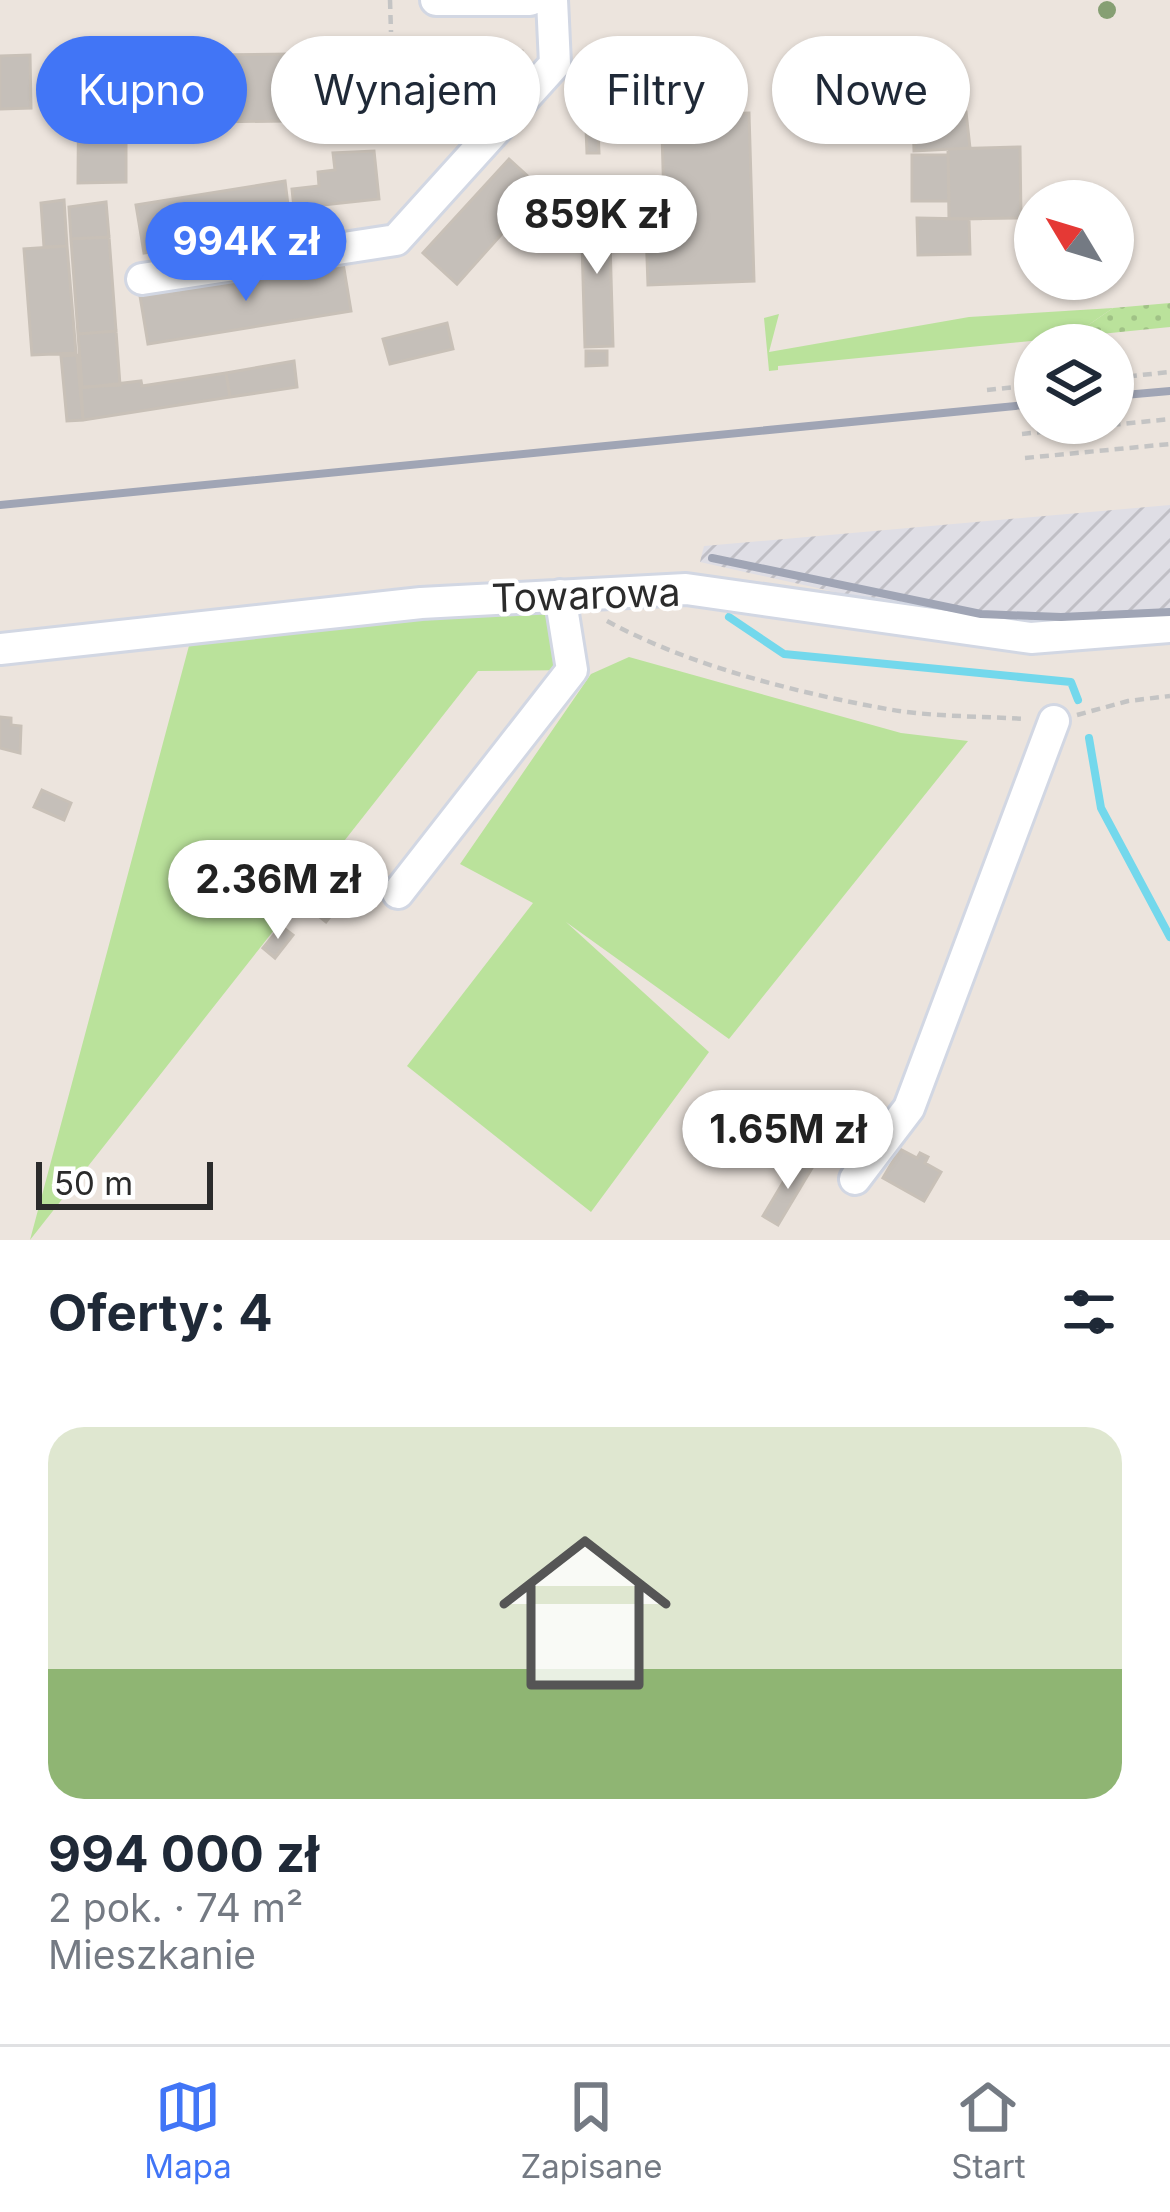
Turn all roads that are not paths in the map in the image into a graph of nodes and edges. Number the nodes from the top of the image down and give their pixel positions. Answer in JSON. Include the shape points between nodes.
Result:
{"nodes":[{"id":1,"x":436,"y":0,"type":"edge"},
{"id":2,"x":530,"y":0,"type":"edge"},
{"id":3,"x":552,"y":0,"type":"edge"},
{"id":4,"x":498,"y":1,"type":"edge"},
{"id":5,"x":142,"y":279,"type":"dead end"},
{"id":6,"x":560,"y":596,"type":"junction"},
{"id":7,"x":1170,"y":628,"type":"edge"},
{"id":8,"x":0,"y":649,"type":"edge"},
{"id":9,"x":1054,"y":721,"type":"road end"},
{"id":10,"x":398,"y":893,"type":"dead end"},
{"id":11,"x":855,"y":1179,"type":"dead end"}],
"edges":[{"from":1,"to":4,"type":"street"},
{"from":2,"to":4,"type":"street"},
{"from":3,"to":5,"type":"street","via":[[554,64],[396,240]]},
{"from":6,"to":7,"type":"street","name":"Towarowa","via":[[686,589],[1031,638]]},
{"from":6,"to":8,"type":"street","name":"Towarowa","via":[[421,603]]},
{"from":6,"to":10,"type":"street","via":[[572,670]]},
{"from":9,"to":11,"type":"street","via":[[909,1108]]}]}
